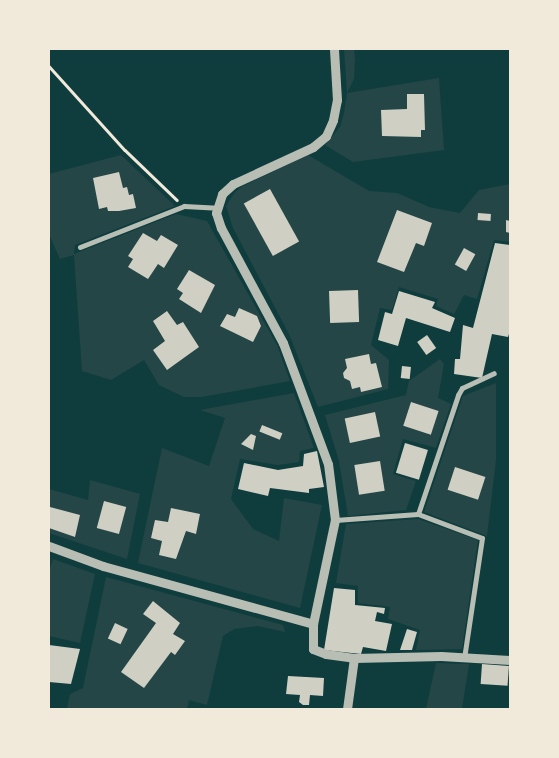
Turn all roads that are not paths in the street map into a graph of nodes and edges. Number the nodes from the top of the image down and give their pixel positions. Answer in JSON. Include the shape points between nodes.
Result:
{"nodes":[{"id":1,"x":334,"y":49,"type":"edge"},
{"id":2,"x":217,"y":208,"type":"junction"},
{"id":3,"x":80,"y":247,"type":"dead end"},
{"id":4,"x":494,"y":373,"type":"dead end"},
{"id":5,"x":418,"y":514,"type":"junction"},
{"id":6,"x":335,"y":520,"type":"junction"},
{"id":7,"x":49,"y":546,"type":"edge"},
{"id":8,"x":312,"y":624,"type":"junction"},
{"id":9,"x":354,"y":658,"type":"junction"},
{"id":10,"x":464,"y":658,"type":"junction"},
{"id":11,"x":510,"y":660,"type":"edge"},
{"id":12,"x":347,"y":709,"type":"edge"}],
"edges":[{"from":1,"to":2,"type":"street","via":[[337,100],[334,120],[326,136],[313,147],[233,184],[222,194]]},
{"from":2,"to":3,"type":"street","via":[[184,206]]},
{"from":2,"to":6,"type":"street","via":[[221,228],[276,327],[311,414],[328,464]]},
{"from":4,"to":5,"type":"street","via":[[462,388]]},
{"from":5,"to":6,"type":"street"},
{"from":5,"to":10,"type":"street","via":[[482,538]]},
{"from":6,"to":8,"type":"street"},
{"from":7,"to":8,"type":"street","via":[[95,563]]},
{"from":8,"to":9,"type":"street","via":[[313,649]]},
{"from":9,"to":10,"type":"street"},
{"from":9,"to":12,"type":"street"},
{"from":10,"to":11,"type":"street"}]}
